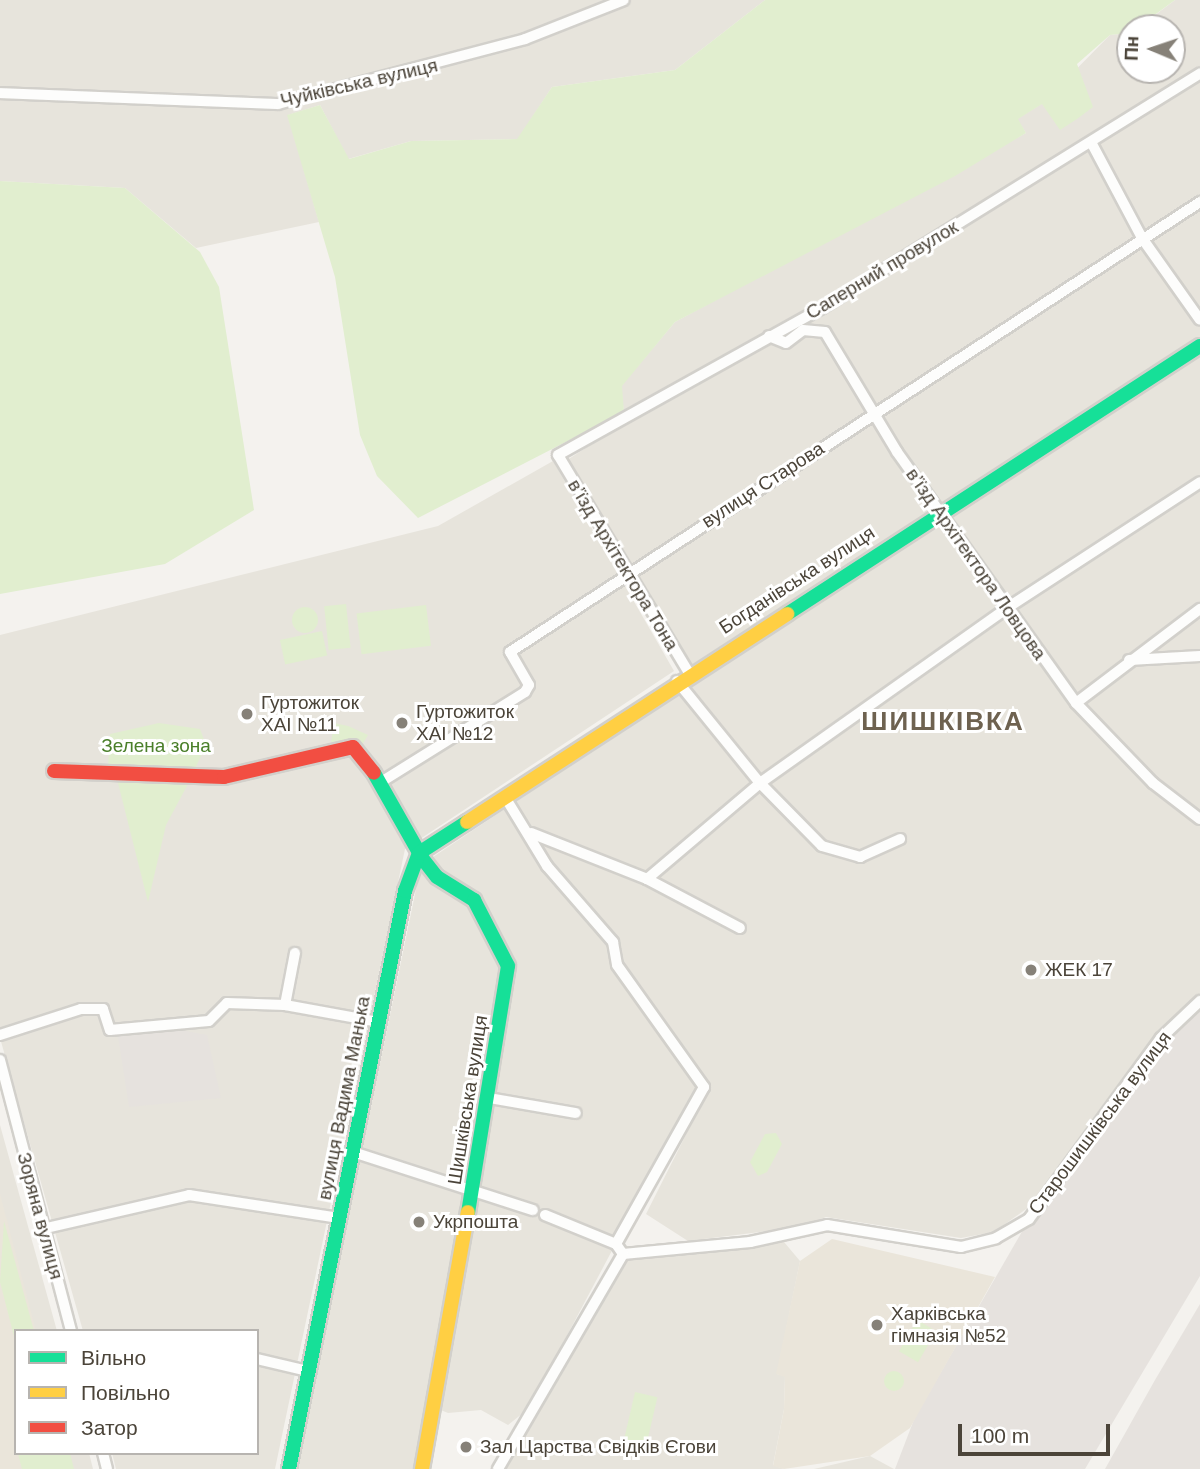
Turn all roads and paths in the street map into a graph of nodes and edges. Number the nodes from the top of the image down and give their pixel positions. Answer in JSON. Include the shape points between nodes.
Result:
{"nodes":[{"id":1,"x":624,"y":0,"type":"edge"},
{"id":2,"x":1200,"y":74,"type":"edge"},
{"id":3,"x":0,"y":93,"type":"edge"},
{"id":4,"x":1091,"y":142,"type":"junction"},
{"id":5,"x":1200,"y":202,"type":"edge"},
{"id":6,"x":1142,"y":238,"type":"junction"},
{"id":7,"x":1200,"y":320,"type":"edge"},
{"id":8,"x":769,"y":336,"type":"junction"},
{"id":9,"x":1200,"y":346,"type":"edge"},
{"id":10,"x":873,"y":414,"type":"junction"},
{"id":11,"x":558,"y":455,"type":"joint"},
{"id":12,"x":1200,"y":482,"type":"edge"},
{"id":13,"x":937,"y":511,"type":"junction"},
{"id":14,"x":627,"y":573,"type":"junction"},
{"id":15,"x":1200,"y":609,"type":"edge"},
{"id":16,"x":1004,"y":610,"type":"junction"},
{"id":17,"x":1200,"y":656,"type":"edge"},
{"id":18,"x":1129,"y":660,"type":"junction"},
{"id":19,"x":683,"y":677,"type":"junction"},
{"id":20,"x":1076,"y":703,"type":"junction"},
{"id":21,"x":54,"y":771,"type":"dead end"},
{"id":22,"x":381,"y":782,"type":"junction"},
{"id":23,"x":760,"y":783,"type":"junction"},
{"id":24,"x":505,"y":797,"type":"junction"},
{"id":25,"x":1200,"y":819,"type":"edge"},
{"id":26,"x":531,"y":833,"type":"junction"},
{"id":27,"x":900,"y":839,"type":"dead end"},
{"id":28,"x":419,"y":853,"type":"junction"},
{"id":29,"x":647,"y":879,"type":"junction"},
{"id":30,"x":740,"y":928,"type":"dead end"},
{"id":31,"x":295,"y":953,"type":"dead end"},
{"id":32,"x":1200,"y":1001,"type":"edge"},
{"id":33,"x":285,"y":1005,"type":"junction"},
{"id":34,"x":379,"y":1022,"type":"junction"},
{"id":35,"x":0,"y":1035,"type":"edge"},
{"id":36,"x":0,"y":1060,"type":"edge"},
{"id":37,"x":489,"y":1098,"type":"junction"},
{"id":38,"x":576,"y":1113,"type":"dead end"},
{"id":39,"x":353,"y":1152,"type":"junction"},
{"id":40,"x":473,"y":1193,"type":"junction"},
{"id":41,"x":533,"y":1210,"type":"dead end"},
{"id":42,"x":545,"y":1215,"type":"dead end"},
{"id":43,"x":339,"y":1218,"type":"junction"},
{"id":44,"x":42,"y":1229,"type":"junction"},
{"id":45,"x":620,"y":1249,"type":"junction"},
{"id":46,"x":70,"y":1329,"type":"edge"},
{"id":47,"x":259,"y":1359,"type":"edge"},
{"id":48,"x":308,"y":1371,"type":"junction"},
{"id":49,"x":289,"y":1469,"type":"edge"},
{"id":50,"x":422,"y":1469,"type":"edge"},
{"id":51,"x":498,"y":1469,"type":"edge"}],
"edges":[{"from":1,"to":3,"type":"street","name":"Чуйківська вулиця","via":[[525,39],[278,103]]},
{"from":2,"to":4,"type":"street","name":"Саперний провулок"},
{"from":4,"to":6,"type":"street"},
{"from":4,"to":8,"type":"street","name":"Саперний провулок"},
{"from":5,"to":6,"type":"street","name":"вулиця Старова"},
{"from":6,"to":7,"type":"street"},
{"from":6,"to":10,"type":"street","name":"вулиця Старова"},
{"from":8,"to":10,"type":"street","name":"в’їзд Архітектора Ловцова","via":[[786,343],[803,330],[825,332]]},
{"from":8,"to":11,"type":"street","name":"Саперний провулок"},
{"from":9,"to":13,"type":"main road","name":"Богданівська вулиця"},
{"from":10,"to":13,"type":"street","name":"в’їзд Архітектора Ловцова"},
{"from":10,"to":14,"type":"street","name":"вулиця Старова"},
{"from":11,"to":14,"type":"street","name":"в’їзд Архітектора Тона"},
{"from":12,"to":16,"type":"street"},
{"from":13,"to":16,"type":"street","name":"в’їзд Архітектора Ловцова"},
{"from":13,"to":19,"type":"main road","name":"Богданівська вулиця"},
{"from":14,"to":19,"type":"street","name":"в’їзд Архітектора Тона"},
{"from":14,"to":22,"type":"street","name":"вулиця Старова","via":[[510,652],[529,685],[521,696],[431,745],[411,767]]},
{"from":15,"to":18,"type":"street"},
{"from":16,"to":20,"type":"street","name":"в’їзд Архітектора Ловцова"},
{"from":16,"to":23,"type":"street"},
{"from":17,"to":18,"type":"street"},
{"from":18,"to":20,"type":"street"},
{"from":19,"to":23,"type":"street","name":"в’їзд Архітектора Тона"},
{"from":19,"to":24,"type":"main road","name":"Богданівська вулиця"},
{"from":20,"to":25,"type":"street","name":"в’їзд Архітектора Ловцова","via":[[1153,783]]},
{"from":21,"to":22,"type":"main road","via":[[225,777],[337,747],[360,751]]},
{"from":22,"to":28,"type":"main road"},
{"from":23,"to":27,"type":"street","name":"в’їзд Архітектора Тона","via":[[822,846],[840,854],[860,857]]},
{"from":23,"to":29,"type":"street"},
{"from":24,"to":26,"type":"street"},
{"from":24,"to":28,"type":"main road","name":"Богданівська вулиця"},
{"from":26,"to":29,"type":"street"},
{"from":26,"to":45,"type":"street","via":[[547,866],[613,942],[617,965],[704,1087]]},
{"from":28,"to":34,"type":"main road","name":"вулиця Вадима Манька"},
{"from":28,"to":37,"type":"main road","name":"Шишківська вулиця","via":[[437,877],[474,901],[505,950]]},
{"from":29,"to":30,"type":"street"},
{"from":31,"to":33,"type":"street"},
{"from":32,"to":45,"type":"street","name":"Старошишківська вулиця","via":[[1161,1038],[1028,1219],[996,1238],[961,1247],[827,1225],[750,1242]]},
{"from":33,"to":34,"type":"street"},
{"from":33,"to":35,"type":"street","via":[[227,1003],[209,1021],[110,1030],[103,1009],[81,1009]]},
{"from":34,"to":39,"type":"main road","name":"вулиця Вадима Манька"},
{"from":36,"to":44,"type":"street","name":"Зоряна вулиця"},
{"from":37,"to":38,"type":"street"},
{"from":37,"to":40,"type":"main road","name":"Шишківська вулиця"},
{"from":39,"to":40,"type":"street"},
{"from":39,"to":43,"type":"main road","name":"вулиця Вадима Манька"},
{"from":40,"to":41,"type":"street"},
{"from":40,"to":50,"type":"main road","name":"Шишківська вулиця"},
{"from":42,"to":45,"type":"street"},
{"from":43,"to":44,"type":"street","via":[[189,1195]]},
{"from":43,"to":48,"type":"main road","name":"вулиця Вадима Манька"},
{"from":44,"to":46,"type":"street","name":"Зоряна вулиця"},
{"from":45,"to":51,"type":"street"},
{"from":47,"to":48,"type":"street"},
{"from":48,"to":49,"type":"main road","name":"вулиця Вадима Манька"}]}
